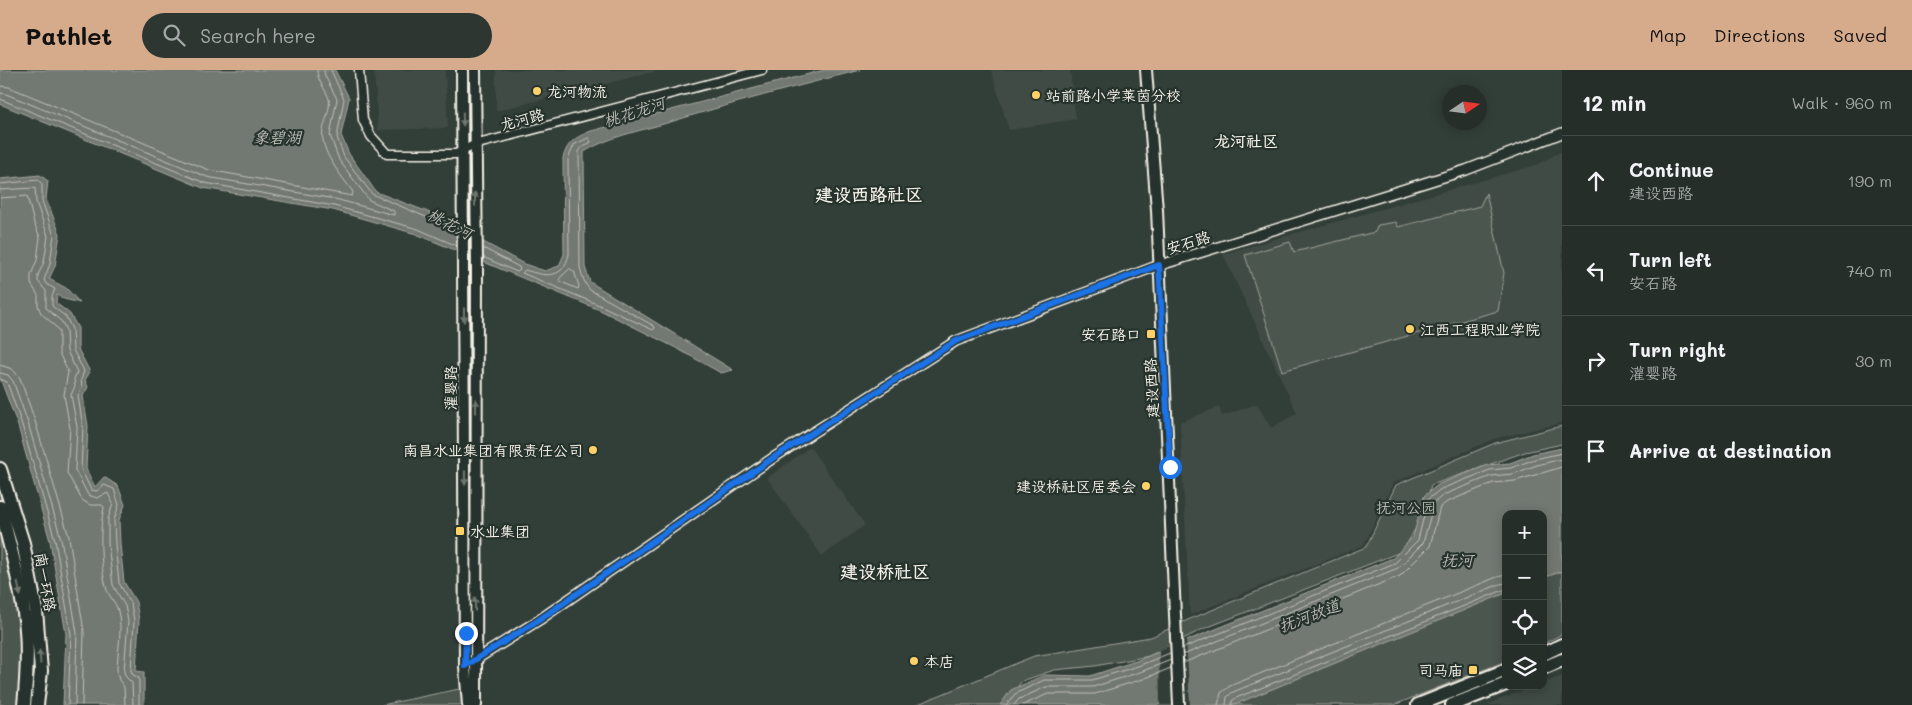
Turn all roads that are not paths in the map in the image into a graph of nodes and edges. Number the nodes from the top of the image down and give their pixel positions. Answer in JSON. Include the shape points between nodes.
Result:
{"nodes":[{"id":1,"x":359,"y":70,"type":"edge"},
{"id":2,"x":462,"y":70,"type":"edge"},
{"id":3,"x":475,"y":70,"type":"edge"},
{"id":4,"x":762,"y":70,"type":"edge"},
{"id":5,"x":1140,"y":70,"type":"edge"},
{"id":6,"x":1146,"y":70,"type":"edge"},
{"id":7,"x":1562,"y":133,"type":"edge"},
{"id":8,"x":474,"y":145,"type":"junction"},
{"id":9,"x":463,"y":150,"type":"junction"},
{"id":10,"x":1157,"y":266,"type":"junction"},
{"id":11,"x":0,"y":469,"type":"edge"},
{"id":12,"x":0,"y":508,"type":"edge"},
{"id":13,"x":1173,"y":608,"type":"junction"},
{"id":14,"x":1562,"y":645,"type":"edge"},
{"id":15,"x":1547,"y":652,"type":"edge"},
{"id":16,"x":1562,"y":660,"type":"edge"},
{"id":17,"x":470,"y":663,"type":"junction"},
{"id":18,"x":1547,"y":666,"type":"edge"},
{"id":19,"x":1502,"y":672,"type":"edge"},
{"id":20,"x":1502,"y":686,"type":"edge"},
{"id":21,"x":24,"y":705,"type":"edge"},
{"id":22,"x":37,"y":705,"type":"edge"},
{"id":23,"x":468,"y":705,"type":"edge"},
{"id":24,"x":476,"y":705,"type":"edge"},
{"id":25,"x":1174,"y":705,"type":"edge"},
{"id":26,"x":1179,"y":705,"type":"edge"},
{"id":27,"x":1418,"y":705,"type":"edge"},
{"id":28,"x":1452,"y":705,"type":"edge"}],
"edges":[{"from":1,"to":9,"type":"street","name":"龙河路","via":[[363,120],[371,136],[387,154],[456,154]]},
{"from":2,"to":9,"type":"main road","name":"灌婴路","one_way":true},
{"from":3,"to":8,"type":"main road","name":"灌婴路"},
{"from":4,"to":8,"type":"street","name":"龙河路"},
{"from":5,"to":10,"type":"main road","name":"建设西路"},
{"from":6,"to":10,"type":"main road","name":"建设西路","via":[[1157,210]]},
{"from":7,"to":10,"type":"street","name":"安石路","via":[[1466,170]]},
{"from":8,"to":9,"type":"street","name":"龙河路"},
{"from":17,"to":8,"type":"main road","name":"灌婴路","one_way":true,"via":[[477,270]]},
{"from":9,"to":17,"type":"main road","name":"灌婴路","one_way":true},
{"from":10,"to":13,"type":"main road","name":"建设西路"},
{"from":10,"to":17,"type":"street","name":"安石路","via":[[956,341],[773,458],[539,620]]},
{"from":22,"to":11,"type":"highway","name":"南一环路","one_way":true,"via":[[41,671],[36,610],[23,543]]},
{"from":12,"to":21,"type":"highway","name":"南一环路","one_way":true,"via":[[25,614],[27,672]]},
{"from":13,"to":25,"type":"main road","name":"建设西路"},
{"from":13,"to":26,"type":"main road","name":"建设西路"},
{"from":14,"to":15,"type":"highway"},
{"from":16,"to":18,"type":"highway"},
{"from":17,"to":23,"type":"main road","name":"灌婴路"},
{"from":17,"to":24,"type":"main road","name":"灌婴路"},
{"from":19,"to":27,"type":"highway"},
{"from":20,"to":28,"type":"highway"}]}
